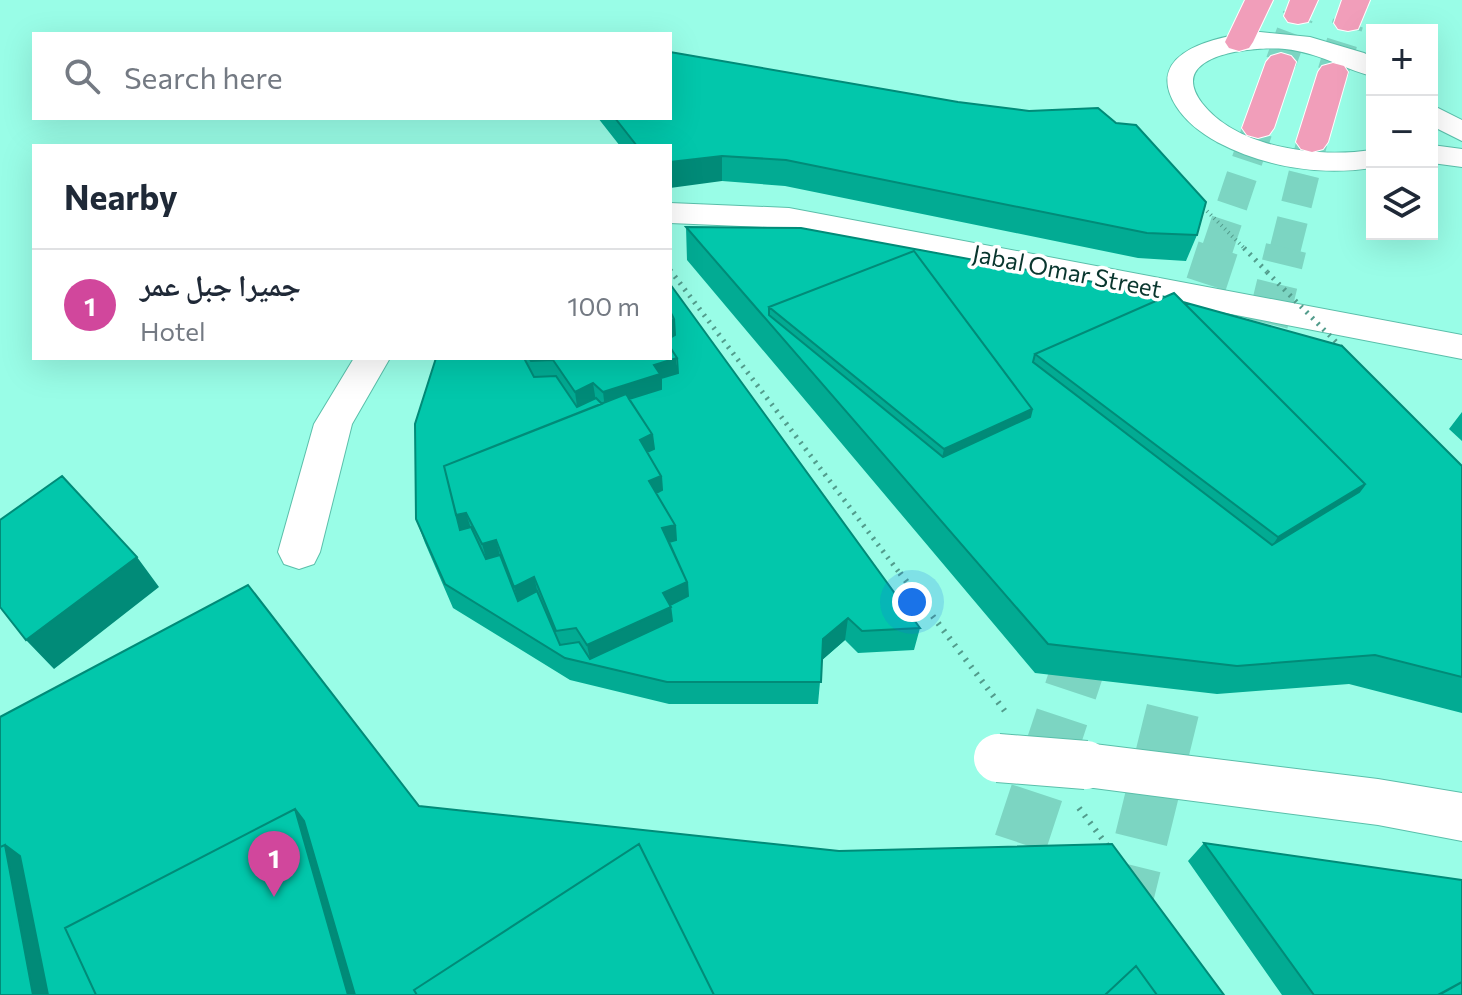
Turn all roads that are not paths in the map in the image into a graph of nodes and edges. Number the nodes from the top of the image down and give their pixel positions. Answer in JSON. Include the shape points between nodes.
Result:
{"nodes":[{"id":1,"x":1259,"y":0,"type":"edge"},
{"id":2,"x":1239,"y":42,"type":"junction"},
{"id":3,"x":1281,"y":62,"type":"tunnel mouth"},
{"id":4,"x":1366,"y":65,"type":"edge"},
{"id":5,"x":1333,"y":72,"type":"tunnel mouth"},
{"id":6,"x":1438,"y":118,"type":"edge"},
{"id":7,"x":1258,"y":128,"type":"tunnel mouth"},
{"id":8,"x":1462,"y":132,"type":"edge"},
{"id":9,"x":1312,"y":142,"type":"tunnel mouth"},
{"id":10,"x":1438,"y":155,"type":"edge"},
{"id":11,"x":1462,"y":158,"type":"edge"},
{"id":12,"x":1366,"y":160,"type":"edge"},
{"id":13,"x":672,"y":213,"type":"edge"},
{"id":14,"x":1462,"y":347,"type":"edge"},
{"id":15,"x":371,"y":360,"type":"edge"},
{"id":16,"x":299,"y":552,"type":"dead end"},
{"id":17,"x":1005,"y":740,"type":"road end"},
{"id":18,"x":1462,"y":817,"type":"edge"}],
"edges":[{"from":1,"to":2,"type":"highway"},
{"from":2,"to":4,"type":"street","via":[[1298,43]]},
{"from":2,"to":12,"type":"street","via":[[1205,50],[1187,63],[1181,79],[1184,98],[1199,117],[1247,145],[1297,160]]},
{"from":3,"to":7,"type":"highway"},
{"from":5,"to":9,"type":"highway"},
{"from":6,"to":8,"type":"street"},
{"from":10,"to":11,"type":"street"},
{"from":13,"to":14,"type":"street","name":"Jabal Omar Street","via":[[789,218]]},
{"from":15,"to":16,"type":"street","via":[[333,424]]},
{"from":17,"to":18,"type":"street","bridge":true,"via":[[1078,780],[1378,802]]}]}
